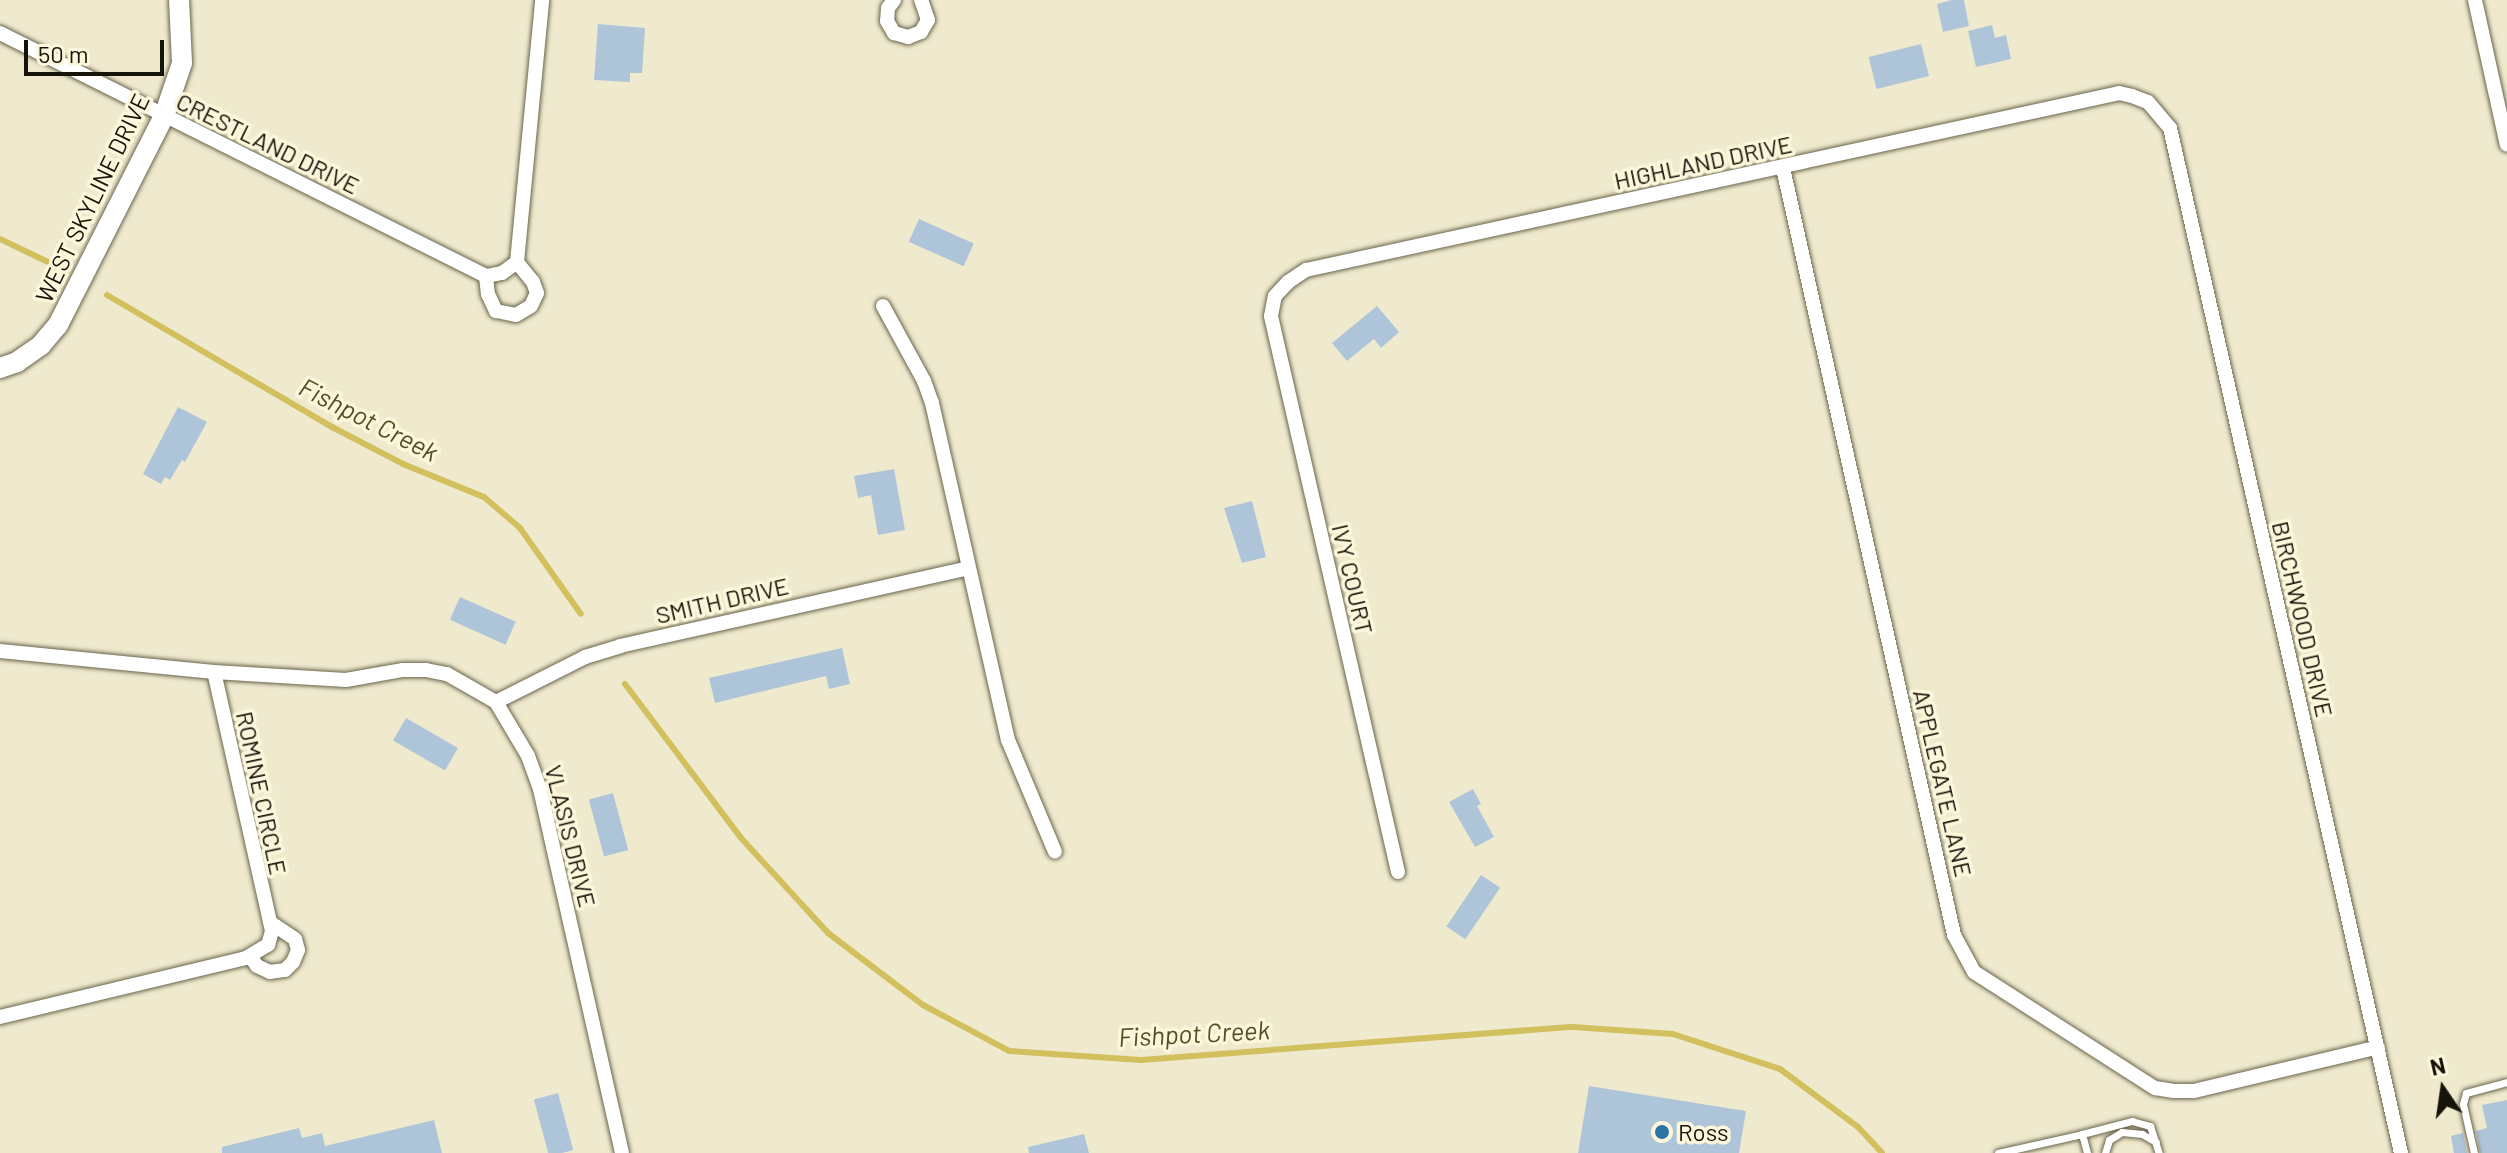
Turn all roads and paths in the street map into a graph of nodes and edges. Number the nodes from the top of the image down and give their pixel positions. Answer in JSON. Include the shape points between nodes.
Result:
{"nodes":[{"id":1,"x":179,"y":0,"type":"edge"},
{"id":2,"x":542,"y":0,"type":"edge"},
{"id":3,"x":894,"y":0,"type":"edge"},
{"id":4,"x":921,"y":0,"type":"edge"},
{"id":5,"x":2475,"y":0,"type":"edge"},
{"id":6,"x":0,"y":33,"type":"edge"},
{"id":7,"x":2148,"y":102,"type":"joint"},
{"id":8,"x":164,"y":116,"type":"junction"},
{"id":9,"x":2507,"y":145,"type":"edge"},
{"id":10,"x":1783,"y":168,"type":"junction"},
{"id":11,"x":517,"y":262,"type":"junction"},
{"id":12,"x":486,"y":276,"type":"junction"},
{"id":13,"x":1275,"y":296,"type":"joint"},
{"id":14,"x":883,"y":306,"type":"dead end"},
{"id":15,"x":0,"y":368,"type":"edge"},
{"id":16,"x":968,"y":568,"type":"junction"},
{"id":17,"x":0,"y":651,"type":"edge"},
{"id":18,"x":214,"y":672,"type":"junction"},
{"id":19,"x":496,"y":702,"type":"junction"},
{"id":20,"x":1055,"y":852,"type":"dead end"},
{"id":21,"x":1398,"y":872,"type":"dead end"},
{"id":22,"x":270,"y":922,"type":"junction"},
{"id":23,"x":250,"y":956,"type":"junction"},
{"id":24,"x":0,"y":1017,"type":"edge"},
{"id":25,"x":2378,"y":1047,"type":"junction"},
{"id":26,"x":2507,"y":1082,"type":"edge"},
{"id":27,"x":2082,"y":1134,"type":"junction"},
{"id":28,"x":2156,"y":1142,"type":"junction"},
{"id":29,"x":622,"y":1153,"type":"edge"},
{"id":30,"x":1998,"y":1153,"type":"edge"},
{"id":31,"x":2087,"y":1153,"type":"edge"},
{"id":32,"x":2105,"y":1153,"type":"edge"},
{"id":33,"x":2159,"y":1153,"type":"edge"},
{"id":34,"x":2401,"y":1153,"type":"edge"},
{"id":35,"x":2474,"y":1153,"type":"edge"}],
"edges":[{"from":1,"to":8,"type":"street","name":"WEST SKYLINE DRIVE","via":[[182,63]]},
{"from":2,"to":11,"type":"street"},
{"from":3,"to":4,"type":"street","via":[[887,21],[894,33],[908,37],[921,32],[928,20]]},
{"from":5,"to":9,"type":"street"},
{"from":6,"to":8,"type":"street","name":"CRESTLAND DRIVE"},
{"from":7,"to":10,"type":"street","name":"HIGHLAND DRIVE","via":[[2119,93]]},
{"from":7,"to":25,"type":"street","name":"BIRCHWOOD DRIVE","via":[[2170,128]]},
{"from":8,"to":12,"type":"street","name":"CRESTLAND DRIVE"},
{"from":8,"to":15,"type":"street","name":"WEST SKYLINE DRIVE","via":[[58,325],[41,345]]},
{"from":10,"to":13,"type":"street","name":"HIGHLAND DRIVE","via":[[1306,270]]},
{"from":10,"to":25,"type":"street","name":"APPLEGATE LANE","via":[[1954,935],[1974,972],[2155,1088],[2194,1091]]},
{"from":11,"to":12,"type":"street"},
{"from":11,"to":12,"type":"street","via":[[537,293],[531,306],[516,315],[496,311]]},
{"from":13,"to":21,"type":"street","name":"IVY COURT","via":[[1271,316]]},
{"from":14,"to":16,"type":"street","via":[[932,403]]},
{"from":16,"to":19,"type":"street","name":"SMITH DRIVE","via":[[620,646],[585,657]]},
{"from":16,"to":20,"type":"street","via":[[1008,740]]},
{"from":17,"to":18,"type":"street","name":"VLASIS DRIVE"},
{"from":18,"to":19,"type":"street","name":"VLASIS DRIVE","via":[[346,680],[426,670],[447,674]]},
{"from":18,"to":22,"type":"street","name":"ROMINE CIRCLE"},
{"from":19,"to":29,"type":"street","name":"VLASIS DRIVE","via":[[528,756],[540,789]]},
{"from":22,"to":23,"type":"street","via":[[268,945]]},
{"from":22,"to":23,"type":"street","via":[[295,939],[293,962],[285,970],[270,972]]},
{"from":23,"to":24,"type":"street"},
{"from":25,"to":34,"type":"street","name":"BIRCHWOOD DRIVE"},
{"from":26,"to":35,"type":"lane","via":[[2466,1093],[2463,1104]]},
{"from":27,"to":28,"type":"lane","via":[[2132,1121],[2150,1126]]},
{"from":27,"to":30,"type":"lane"},
{"from":27,"to":31,"type":"lane"},
{"from":28,"to":32,"type":"lane","via":[[2122,1132],[2109,1140]]},
{"from":28,"to":33,"type":"lane"}]}
